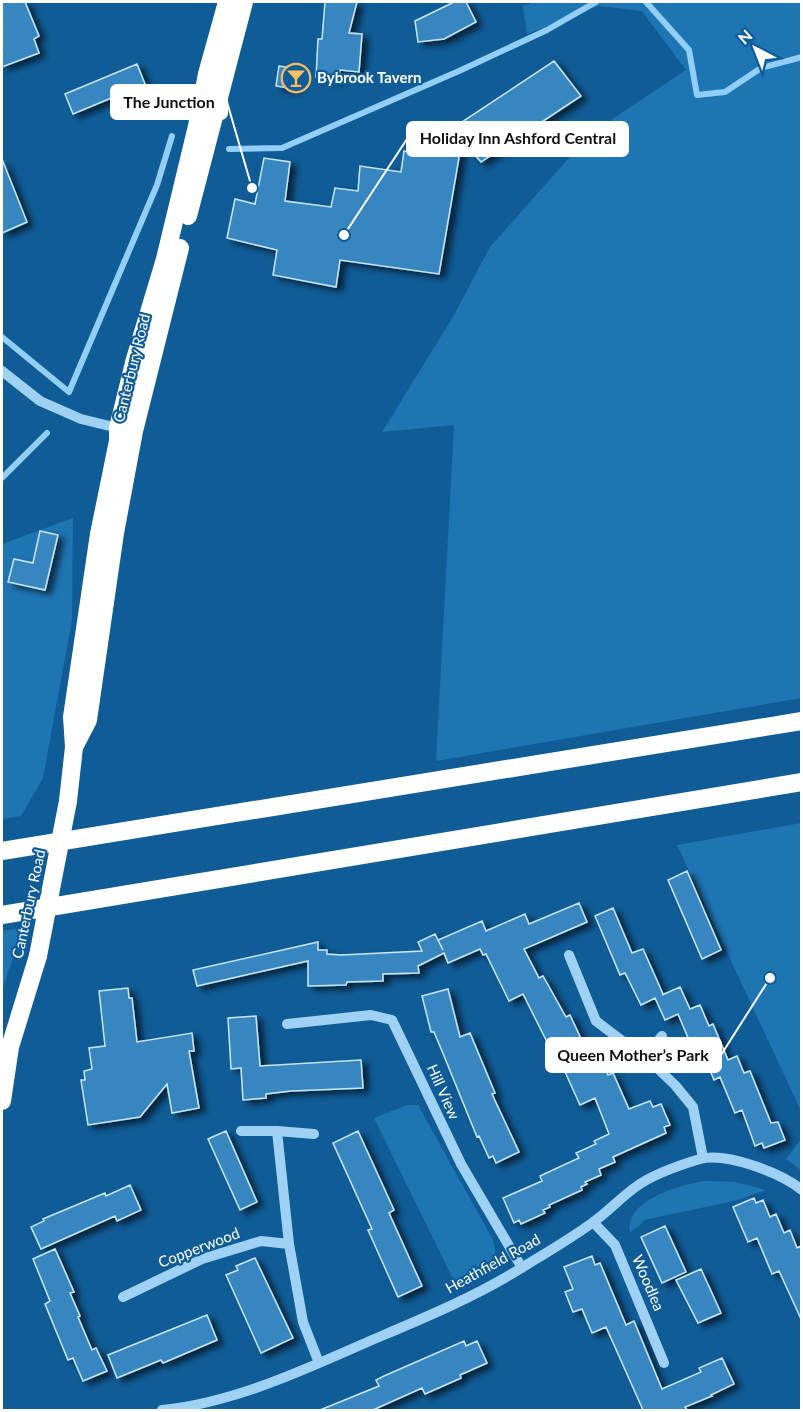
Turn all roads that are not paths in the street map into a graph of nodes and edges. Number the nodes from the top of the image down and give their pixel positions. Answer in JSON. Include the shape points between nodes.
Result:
{"nodes":[{"id":1,"x":227,"y":2,"type":"edge"},
{"id":2,"x":244,"y":2,"type":"edge"},
{"id":3,"x":2,"y":371,"type":"edge"},
{"id":4,"x":126,"y":430,"type":"junction"},
{"id":5,"x":801,"y":721,"type":"edge"},
{"id":6,"x":801,"y":782,"type":"edge"},
{"id":7,"x":2,"y":851,"type":"edge"},
{"id":8,"x":2,"y":915,"type":"edge"},
{"id":9,"x":569,"y":955,"type":"dead end"},
{"id":10,"x":287,"y":1024,"type":"dead end"},
{"id":11,"x":662,"y":1036,"type":"dead end"},
{"id":12,"x":6,"y":1051,"type":"edge"},
{"id":13,"x":644,"y":1058,"type":"junction"},
{"id":14,"x":2,"y":1101,"type":"edge"},
{"id":15,"x":241,"y":1131,"type":"dead end"},
{"id":16,"x":277,"y":1131,"type":"junction"},
{"id":17,"x":314,"y":1134,"type":"dead end"},
{"id":18,"x":703,"y":1158,"type":"junction"},
{"id":19,"x":801,"y":1190,"type":"edge"},
{"id":20,"x":593,"y":1222,"type":"junction"},
{"id":21,"x":289,"y":1244,"type":"junction"},
{"id":22,"x":522,"y":1268,"type":"junction"},
{"id":23,"x":123,"y":1297,"type":"dead end"},
{"id":24,"x":319,"y":1363,"type":"junction"},
{"id":25,"x":664,"y":1363,"type":"dead end"},
{"id":26,"x":185,"y":1409,"type":"edge"},
{"id":27,"x":162,"y":1410,"type":"edge"}],
"edges":[{"from":1,"to":4,"type":"highway","name":"Canterbury Road","via":[[165,259],[135,359]]},
{"from":2,"to":4,"type":"highway","name":"Canterbury Road"},
{"from":3,"to":4,"type":"street","via":[[40,401],[81,418]]},
{"from":4,"to":12,"type":"highway","name":"Canterbury Road","bridge":true,"via":[[118,441],[99,534],[72,717],[74,747],[68,801],[38,956]]},
{"from":5,"to":7,"type":"highway"},
{"from":6,"to":8,"type":"highway"},
{"from":9,"to":13,"type":"street","via":[[596,1021]]},
{"from":10,"to":22,"type":"street","name":"Hill View","via":[[371,1015],[392,1020],[461,1164]]},
{"from":11,"to":13,"type":"street"},
{"from":12,"to":14,"type":"highway","name":"Canterbury Road"},
{"from":13,"to":18,"type":"street","via":[[693,1107]]},
{"from":15,"to":16,"type":"street"},
{"from":16,"to":17,"type":"street"},
{"from":16,"to":21,"type":"street"},
{"from":18,"to":19,"type":"street","name":"Heathfield Road","via":[[744,1162],[790,1180]]},
{"from":18,"to":20,"type":"street","name":"Heathfield Road","via":[[639,1184]]},
{"from":20,"to":22,"type":"street","name":"Heathfield Road"},
{"from":20,"to":25,"type":"street","name":"Woodlea","via":[[615,1245]]},
{"from":21,"to":23,"type":"street","name":"Copperwood","via":[[261,1241],[202,1259]]},
{"from":21,"to":24,"type":"street","via":[[303,1323]]},
{"from":22,"to":24,"type":"street","name":"Heathfield Road","via":[[470,1298]]},
{"from":24,"to":26,"type":"street","name":"Heathfield Road"},
{"from":26,"to":27,"type":"street","name":"Heathfield Road"}]}
